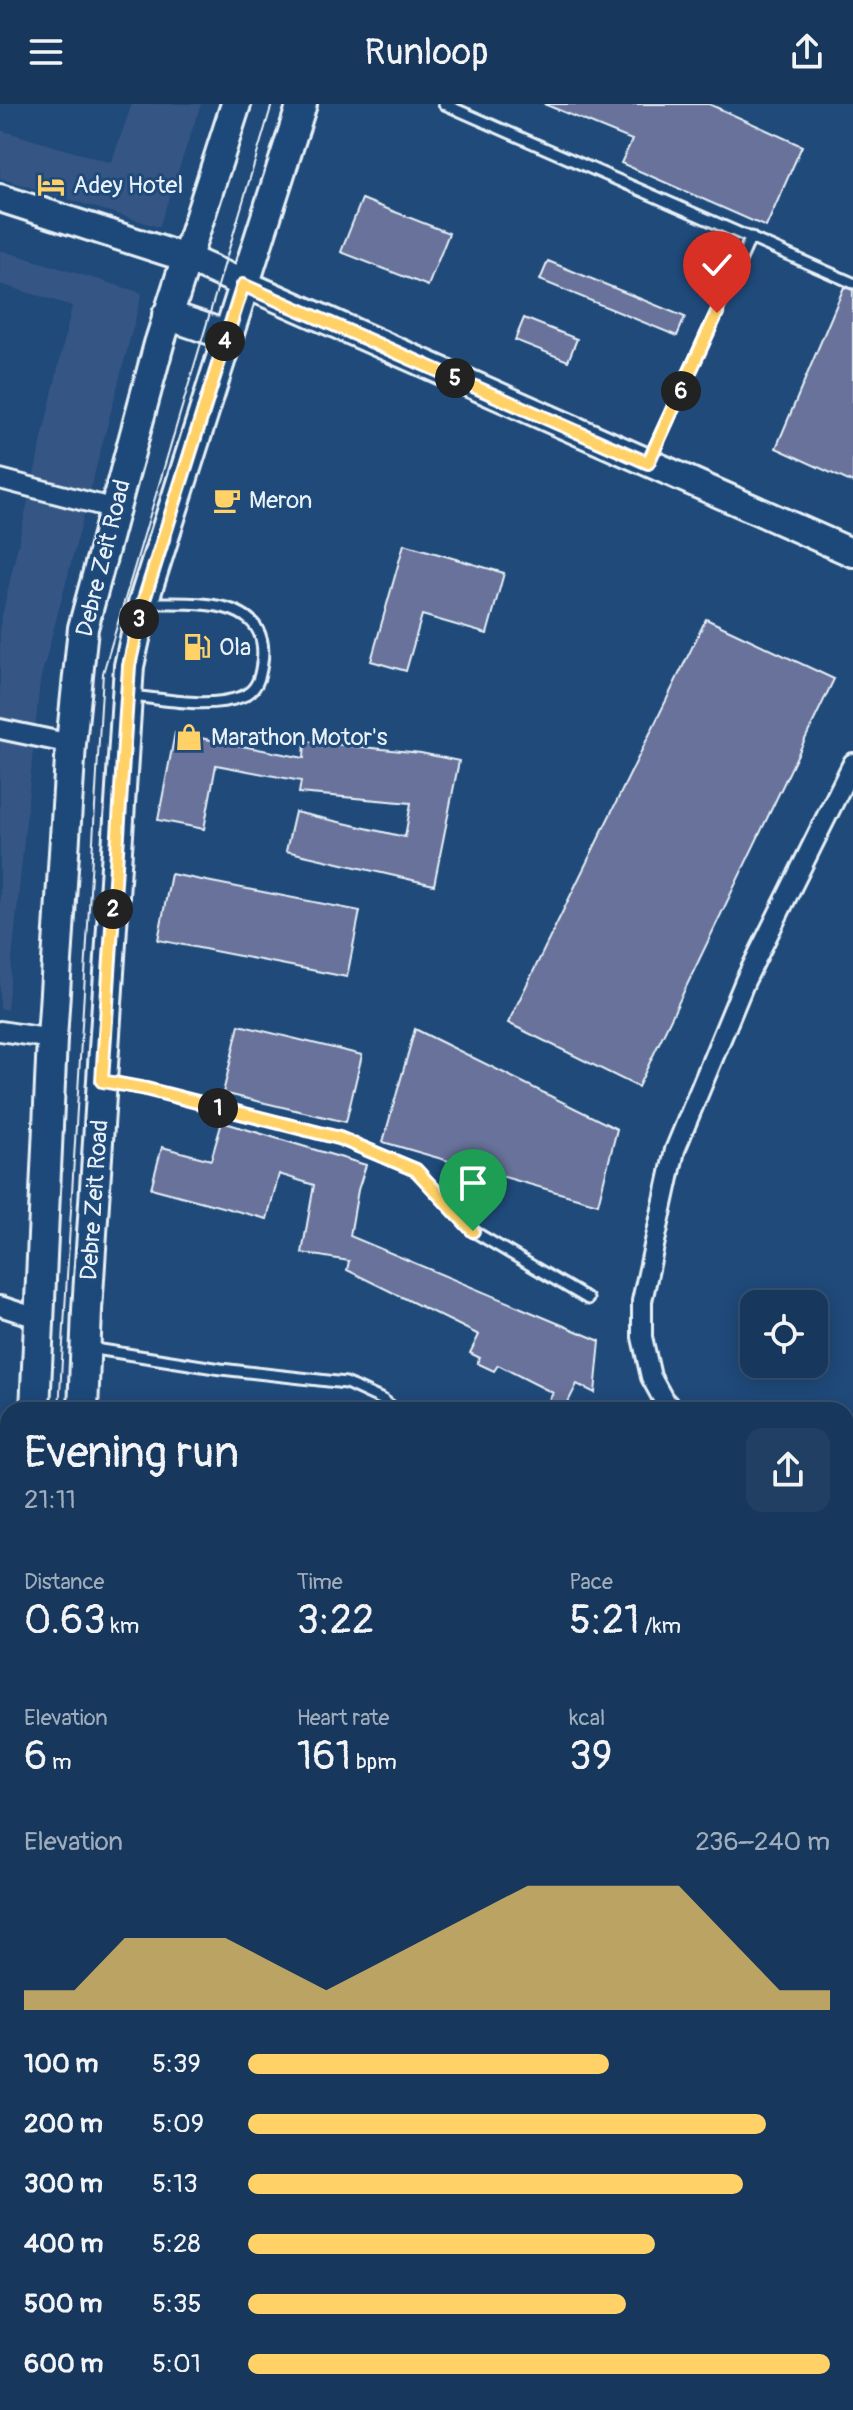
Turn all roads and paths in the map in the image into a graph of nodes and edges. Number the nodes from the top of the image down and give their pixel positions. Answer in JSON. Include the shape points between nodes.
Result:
{"nodes":[{"id":1,"x":236,"y":104,"type":"edge"},
{"id":2,"x":302,"y":104,"type":"edge"},
{"id":3,"x":444,"y":104,"type":"edge"},
{"id":4,"x":0,"y":198,"type":"edge"},
{"id":5,"x":751,"y":237,"type":"junction"},
{"id":6,"x":186,"y":258,"type":"junction"},
{"id":7,"x":853,"y":283,"type":"edge"},
{"id":8,"x":243,"y":285,"type":"junction"},
{"id":9,"x":167,"y":315,"type":"junction"},
{"id":10,"x":226,"y":335,"type":"junction"},
{"id":11,"x":648,"y":463,"type":"junction"},
{"id":12,"x":0,"y":479,"type":"edge"},
{"id":13,"x":115,"y":509,"type":"junction"},
{"id":14,"x":853,"y":553,"type":"edge"},
{"id":15,"x":143,"y":603,"type":"junction"},
{"id":16,"x":127,"y":695,"type":"junction"},
{"id":17,"x":0,"y":729,"type":"edge"},
{"id":18,"x":71,"y":744,"type":"junction"},
{"id":19,"x":853,"y":763,"type":"edge"},
{"id":20,"x":0,"y":1031,"type":"edge"},
{"id":21,"x":52,"y":1039,"type":"junction"},
{"id":22,"x":102,"y":1081,"type":"junction"},
{"id":23,"x":588,"y":1299,"type":"dead end"},
{"id":24,"x":0,"y":1306,"type":"edge"},
{"id":25,"x":40,"y":1319,"type":"junction"},
{"id":26,"x":86,"y":1348,"type":"junction"},
{"id":27,"x":35,"y":1402,"type":"edge"},
{"id":28,"x":83,"y":1402,"type":"edge"},
{"id":29,"x":386,"y":1402,"type":"edge"},
{"id":30,"x":666,"y":1402,"type":"edge"}],
"edges":[{"from":1,"to":6,"type":"main road","name":"Debre Zeit Road"},
{"from":2,"to":8,"type":"main road","name":"Debre Zeit Road"},
{"from":3,"to":5,"type":"lane"},
{"from":4,"to":6,"type":"street"},
{"from":5,"to":7,"type":"lane"},
{"from":5,"to":11,"type":"lane"},
{"from":6,"to":8,"type":"street"},
{"from":6,"to":9,"type":"main road","name":"Debre Zeit Road"},
{"from":8,"to":10,"type":"main road","name":"Debre Zeit Road"},
{"from":8,"to":11,"type":"street"},
{"from":9,"to":10,"type":"main road"},
{"from":9,"to":13,"type":"main road","name":"Debre Zeit Road"},
{"from":10,"to":15,"type":"main road","name":"Debre Zeit Road"},
{"from":11,"to":14,"type":"street"},
{"from":12,"to":13,"type":"street"},
{"from":13,"to":18,"type":"main road","name":"Debre Zeit Road","via":[[83,628]]},
{"from":15,"to":16,"type":"main road","name":"Debre Zeit Road"},
{"from":15,"to":16,"type":"lane","via":[[220,605],[244,614],[257,628],[263,656],[259,682],[244,696],[215,702]]},
{"from":16,"to":22,"type":"main road","name":"Debre Zeit Road"},
{"from":17,"to":18,"type":"street"},
{"from":18,"to":21,"type":"main road","name":"Debre Zeit Road"},
{"from":19,"to":30,"type":"street","via":[[745,981],[675,1150],[642,1301],[642,1337],[651,1377]]},
{"from":20,"to":21,"type":"street"},
{"from":21,"to":25,"type":"main road","name":"Debre Zeit Road"},
{"from":22,"to":23,"type":"lane","via":[[339,1138],[416,1170],[473,1231]]},
{"from":22,"to":26,"type":"main road","name":"Debre Zeit Road"},
{"from":24,"to":25,"type":"street"},
{"from":25,"to":27,"type":"main road","name":"Debre Zeit Road"},
{"from":26,"to":28,"type":"main road","name":"Debre Zeit Road"},
{"from":26,"to":29,"type":"lane","via":[[346,1383]]}]}
